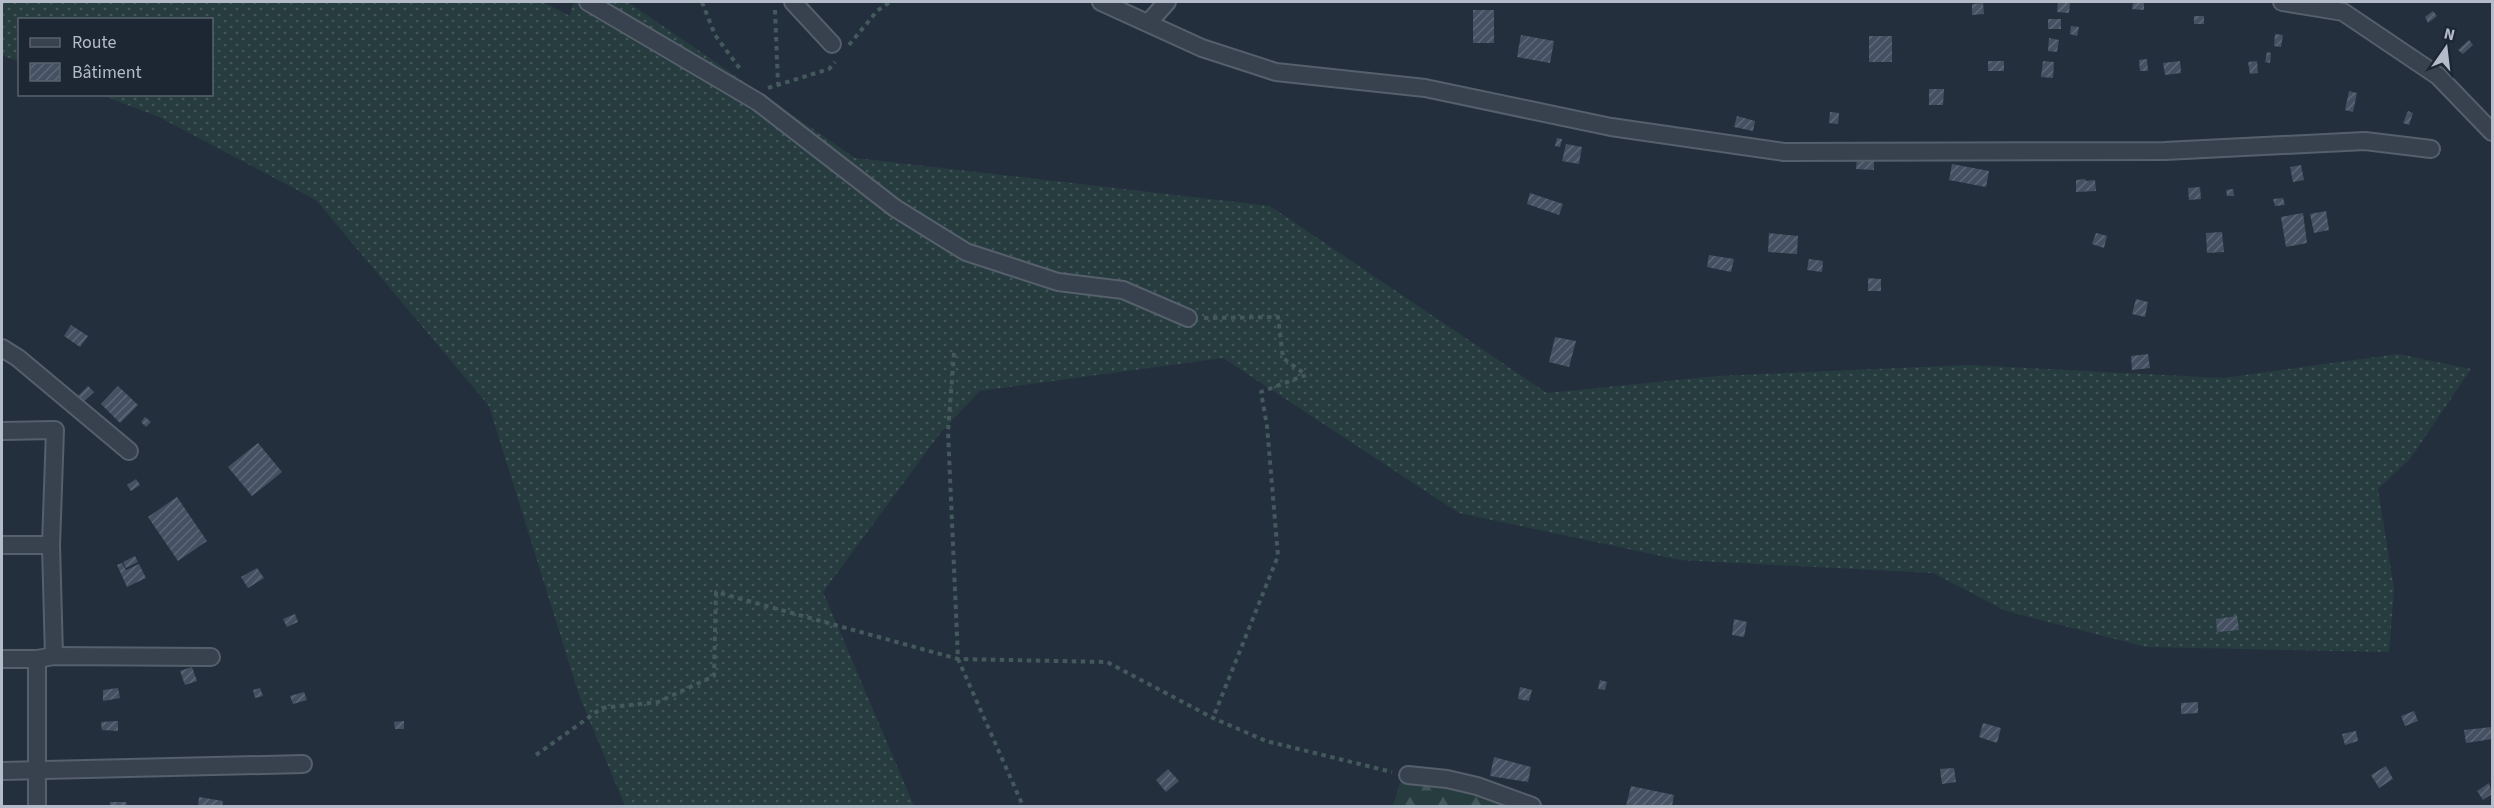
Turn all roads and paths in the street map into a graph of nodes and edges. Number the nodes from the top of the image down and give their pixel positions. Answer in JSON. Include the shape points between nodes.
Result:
{"nodes":[{"id":1,"x":588,"y":2,"type":"edge"},
{"id":2,"x":702,"y":2,"type":"edge"},
{"id":3,"x":775,"y":2,"type":"edge"},
{"id":4,"x":793,"y":2,"type":"edge"},
{"id":5,"x":1101,"y":2,"type":"edge"},
{"id":6,"x":1167,"y":2,"type":"edge"},
{"id":7,"x":2282,"y":2,"type":"edge"},
{"id":8,"x":1149,"y":22,"type":"junction"},
{"id":9,"x":832,"y":44,"type":"dead end"},
{"id":10,"x":743,"y":72,"type":"dead end"},
{"id":11,"x":778,"y":84,"type":"dead end"},
{"id":12,"x":2493,"y":132,"type":"edge"},
{"id":13,"x":2431,"y":149,"type":"dead end"},
{"id":14,"x":1188,"y":318,"type":"joint"},
{"id":15,"x":2,"y":348,"type":"edge"},
{"id":16,"x":954,"y":353,"type":"dead end"},
{"id":17,"x":2,"y":431,"type":"edge"},
{"id":18,"x":129,"y":451,"type":"dead end"},
{"id":19,"x":2,"y":545,"type":"edge"},
{"id":20,"x":51,"y":545,"type":"junction"},
{"id":21,"x":54,"y":656,"type":"junction"},
{"id":22,"x":211,"y":657,"type":"dead end"},
{"id":23,"x":2,"y":658,"type":"edge"},
{"id":24,"x":37,"y":659,"type":"junction"},
{"id":25,"x":958,"y":659,"type":"junction"},
{"id":26,"x":1213,"y":717,"type":"junction"},
{"id":27,"x":537,"y":755,"type":"dead end"},
{"id":28,"x":303,"y":764,"type":"dead end"},
{"id":29,"x":37,"y":770,"type":"junction"},
{"id":30,"x":2,"y":771,"type":"edge"},
{"id":31,"x":1408,"y":775,"type":"joint"},
{"id":32,"x":37,"y":807,"type":"edge"},
{"id":33,"x":1023,"y":807,"type":"edge"},
{"id":34,"x":1532,"y":807,"type":"edge"}],
"edges":[{"from":1,"to":14,"type":"street","via":[[758,102],[894,208],[966,252],[1058,282],[1123,290]]},
{"from":2,"to":10,"type":"path","via":[[715,35]]},
{"from":3,"to":11,"type":"path"},
{"from":4,"to":9,"type":"street"},
{"from":5,"to":8,"type":"street"},
{"from":6,"to":8,"type":"street"},
{"from":7,"to":12,"type":"street","via":[[2343,12],[2438,76]]},
{"from":8,"to":13,"type":"street","via":[[1202,48],[1276,72],[1425,88],[1611,127],[1784,152],[2165,151],[2365,141]]},
{"from":14,"to":26,"type":"path","via":[[1278,317],[1284,358],[1306,375],[1261,392],[1278,556]]},
{"from":15,"to":18,"type":"street"},
{"from":16,"to":25,"type":"path","via":[[948,431]]},
{"from":17,"to":20,"type":"street","via":[[55,430]]},
{"from":19,"to":20,"type":"street"},
{"from":20,"to":21,"type":"street"},
{"from":21,"to":22,"type":"street"},
{"from":21,"to":24,"type":"street"},
{"from":23,"to":24,"type":"street"},
{"from":24,"to":29,"type":"street"},
{"from":25,"to":26,"type":"path","via":[[1107,662]]},
{"from":25,"to":27,"type":"path","via":[[716,592],[714,676],[658,702],[602,708]]},
{"from":25,"to":33,"type":"path"},
{"from":26,"to":31,"type":"path","via":[[1266,741]]},
{"from":28,"to":29,"type":"street"},
{"from":29,"to":30,"type":"street"},
{"from":29,"to":32,"type":"street"},
{"from":31,"to":34,"type":"street","via":[[1477,786]]}]}
